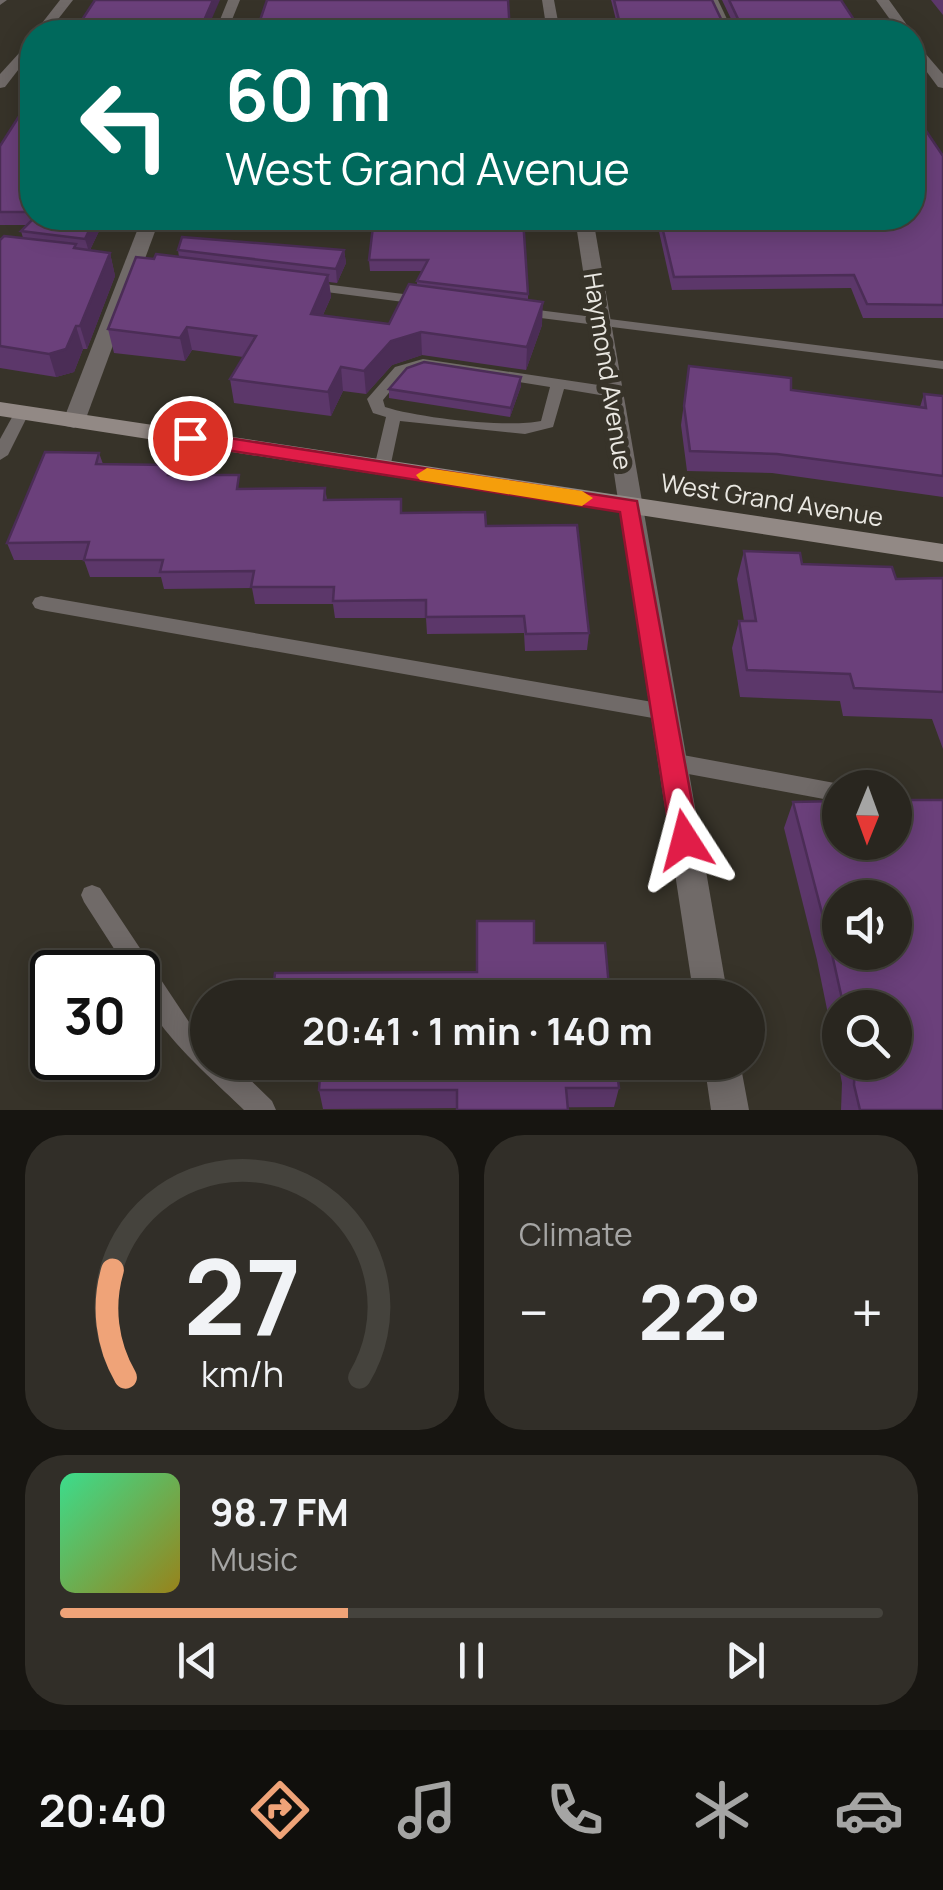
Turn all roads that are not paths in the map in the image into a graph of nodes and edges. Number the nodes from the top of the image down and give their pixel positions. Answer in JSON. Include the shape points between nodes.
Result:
{"nodes":[{"id":1,"x":66,"y":0,"type":"edge"},
{"id":2,"x":50,"y":20,"type":"edge"},
{"id":3,"x":20,"y":58,"type":"edge"},
{"id":4,"x":925,"y":60,"type":"edge"},
{"id":5,"x":0,"y":84,"type":"edge"},
{"id":6,"x":943,"y":84,"type":"edge"},
{"id":7,"x":146,"y":230,"type":"edge"},
{"id":8,"x":586,"y":230,"type":"edge"},
{"id":9,"x":289,"y":284,"type":"edge"},
{"id":10,"x":444,"y":303,"type":"edge"},
{"id":11,"x":503,"y":310,"type":"edge"},
{"id":12,"x":600,"y":322,"type":"junction"},
{"id":13,"x":943,"y":365,"type":"edge"},
{"id":14,"x":476,"y":370,"type":"junction"},
{"id":15,"x":529,"y":378,"type":"junction"},
{"id":16,"x":458,"y":384,"type":"edge"},
{"id":17,"x":558,"y":384,"type":"junction"},
{"id":18,"x":512,"y":392,"type":"edge"},
{"id":19,"x":612,"y":392,"type":"junction"},
{"id":20,"x":431,"y":405,"type":"edge"},
{"id":21,"x":10,"y":411,"type":"edge"},
{"id":22,"x":487,"y":412,"type":"edge"},
{"id":23,"x":394,"y":416,"type":"junction"},
{"id":24,"x":413,"y":419,"type":"junction"},
{"id":25,"x":74,"y":421,"type":"junction"},
{"id":26,"x":470,"y":425,"type":"junction"},
{"id":27,"x":0,"y":455,"type":"edge"},
{"id":28,"x":382,"y":468,"type":"junction"},
{"id":29,"x":630,"y":506,"type":"junction"},
{"id":30,"x":943,"y":553,"type":"edge"},
{"id":31,"x":41,"y":603,"type":"dead end"},
{"id":32,"x":664,"y":712,"type":"junction"},
{"id":33,"x":672,"y":762,"type":"junction"},
{"id":34,"x":822,"y":790,"type":"edge"},
{"id":35,"x":92,"y":895,"type":"dead end"},
{"id":36,"x":708,"y":980,"type":"edge"},
{"id":37,"x":190,"y":1041,"type":"edge"},
{"id":38,"x":231,"y":1080,"type":"edge"},
{"id":39,"x":725,"y":1080,"type":"edge"},
{"id":40,"x":263,"y":1110,"type":"edge"},
{"id":41,"x":730,"y":1110,"type":"edge"}],
"edges":[{"from":1,"to":2,"type":"street"},
{"from":3,"to":5,"type":"street"},
{"from":4,"to":6,"type":"street"},
{"from":7,"to":25,"type":"street"},
{"from":8,"to":12,"type":"street","name":"Haymond Avenue"},
{"from":9,"to":10,"type":"lane"},
{"from":11,"to":12,"type":"lane"},
{"from":12,"to":13,"type":"lane"},
{"from":12,"to":19,"type":"street","name":"Haymond Avenue"},
{"from":14,"to":15,"type":"lane"},
{"from":14,"to":16,"type":"lane"},
{"from":14,"to":23,"type":"lane","via":[[423,363],[400,370],[375,399],[378,410]]},
{"from":15,"to":17,"type":"lane"},
{"from":15,"to":18,"type":"lane"},
{"from":17,"to":19,"type":"lane"},
{"from":17,"to":26,"type":"lane","via":[[548,424]]},
{"from":19,"to":29,"type":"street","name":"Haymond Avenue"},
{"from":20,"to":24,"type":"lane"},
{"from":21,"to":25,"type":"main road","name":"West Grand Avenue"},
{"from":21,"to":27,"type":"lane"},
{"from":22,"to":26,"type":"lane"},
{"from":23,"to":24,"type":"lane"},
{"from":23,"to":28,"type":"lane"},
{"from":24,"to":26,"type":"lane"},
{"from":25,"to":28,"type":"main road","name":"West Grand Avenue"},
{"from":28,"to":29,"type":"main road","name":"West Grand Avenue"},
{"from":29,"to":30,"type":"main road","name":"West Grand Avenue"},
{"from":29,"to":32,"type":"street","name":"Haymond Avenue"},
{"from":31,"to":32,"type":"lane"},
{"from":32,"to":33,"type":"street","name":"Haymond Avenue"},
{"from":33,"to":34,"type":"lane"},
{"from":33,"to":36,"type":"street","name":"Haymond Avenue"},
{"from":35,"to":37,"type":"lane"},
{"from":38,"to":40,"type":"lane"},
{"from":39,"to":41,"type":"street"}]}
